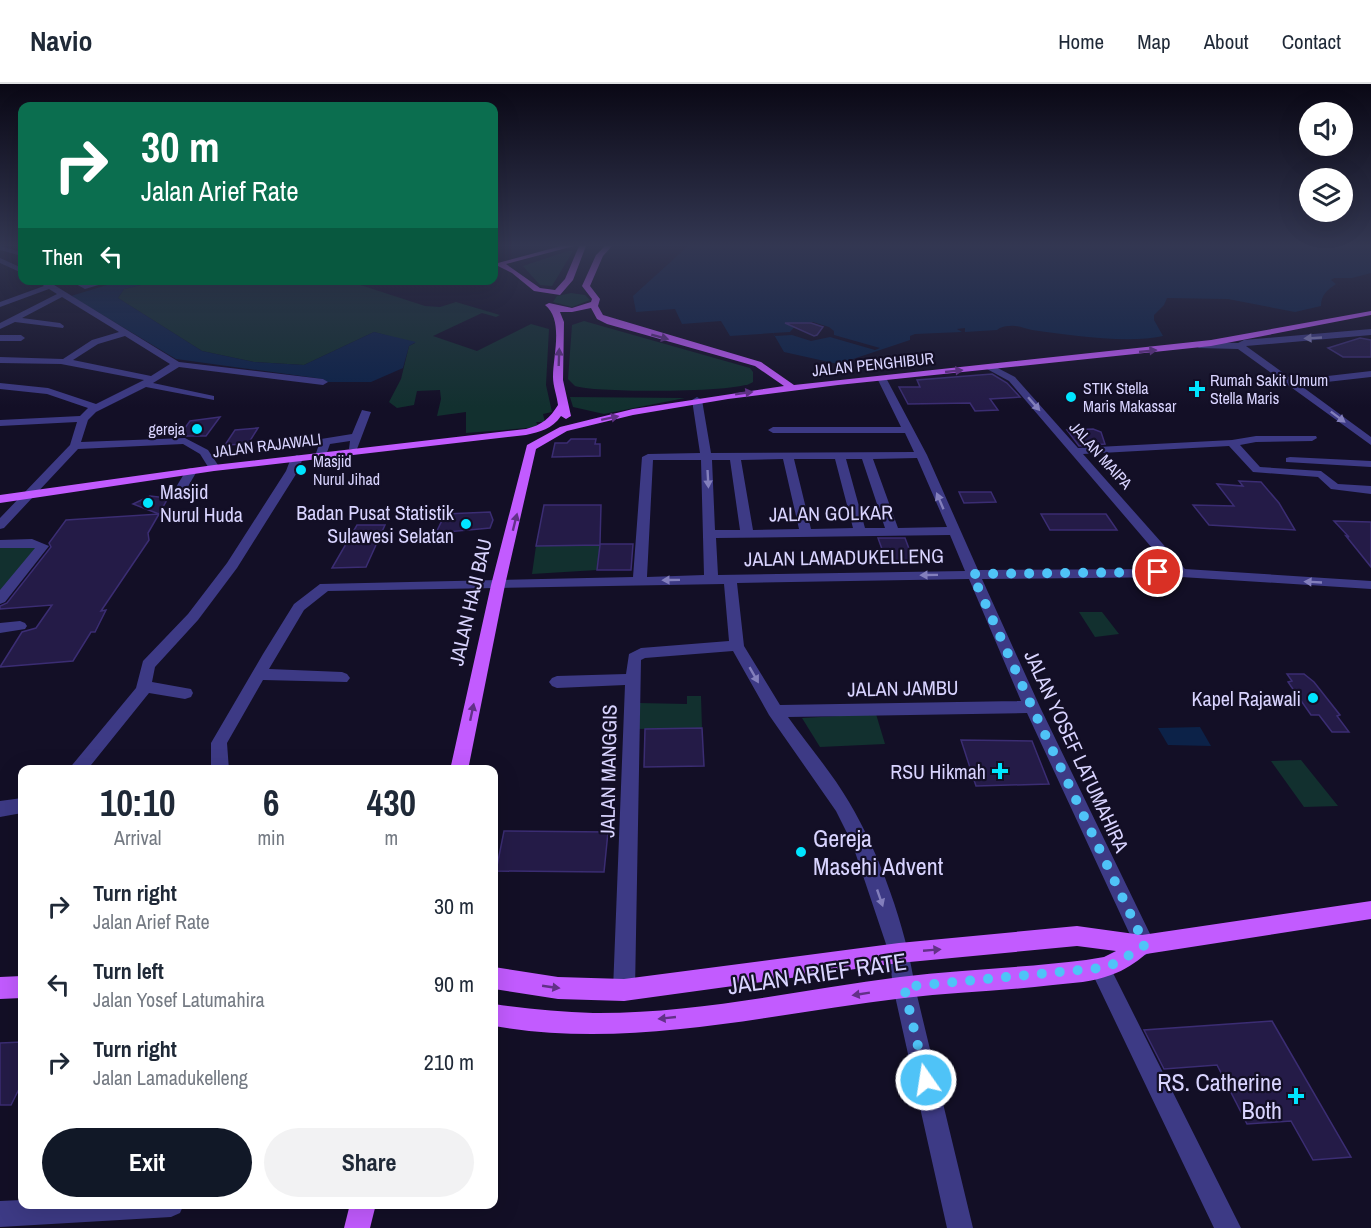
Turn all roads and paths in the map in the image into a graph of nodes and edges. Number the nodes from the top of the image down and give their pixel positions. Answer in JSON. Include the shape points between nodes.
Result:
{"nodes":[{"id":1,"x":15,"y":299,"type":"edge"},
{"id":2,"x":51,"y":299,"type":"edge"},
{"id":3,"x":71,"y":299,"type":"edge"},
{"id":4,"x":538,"y":299,"type":"edge"},
{"id":5,"x":548,"y":299,"type":"edge"},
{"id":6,"x":594,"y":299,"type":"joint"},
{"id":7,"x":545,"y":302,"type":"junction"},
{"id":8,"x":0,"y":305,"type":"edge"},
{"id":9,"x":554,"y":308,"type":"junction"},
{"id":10,"x":1371,"y":313,"type":"edge"},
{"id":11,"x":13,"y":319,"type":"junction"},
{"id":12,"x":610,"y":322,"type":"junction"},
{"id":13,"x":0,"y":326,"type":"edge"},
{"id":14,"x":60,"y":326,"type":"dead end"},
{"id":15,"x":561,"y":327,"type":"junction"},
{"id":16,"x":1371,"y":332,"type":"edge"},
{"id":17,"x":125,"y":333,"type":"junction"},
{"id":18,"x":0,"y":338,"type":"edge"},
{"id":19,"x":21,"y":338,"type":"dead end"},
{"id":20,"x":1199,"y":345,"type":"junction"},
{"id":21,"x":1240,"y":346,"type":"junction"},
{"id":22,"x":0,"y":360,"type":"edge"},
{"id":23,"x":64,"y":362,"type":"junction"},
{"id":24,"x":177,"y":364,"type":"junction"},
{"id":25,"x":990,"y":367,"type":"junction"},
{"id":26,"x":1371,"y":374,"type":"edge"},
{"id":27,"x":882,"y":378,"type":"junction"},
{"id":28,"x":149,"y":381,"type":"junction"},
{"id":29,"x":323,"y":382,"type":"dead end"},
{"id":30,"x":1292,"y":382,"type":"junction"},
{"id":31,"x":0,"y":386,"type":"edge"},
{"id":32,"x":791,"y":387,"type":"junction"},
{"id":33,"x":210,"y":398,"type":"dead end"},
{"id":34,"x":697,"y":400,"type":"junction"},
{"id":35,"x":95,"y":407,"type":"junction"},
{"id":36,"x":562,"y":407,"type":"junction"},
{"id":37,"x":366,"y":412,"type":"dead end"},
{"id":38,"x":83,"y":419,"type":"junction"},
{"id":39,"x":0,"y":423,"type":"edge"},
{"id":40,"x":773,"y":430,"type":"dead end"},
{"id":41,"x":909,"y":430,"type":"junction"},
{"id":42,"x":553,"y":432,"type":"junction"},
{"id":43,"x":507,"y":434,"type":"junction"},
{"id":44,"x":357,"y":438,"type":"junction"},
{"id":45,"x":1312,"y":438,"type":"dead end"},
{"id":46,"x":1371,"y":442,"type":"edge"},
{"id":47,"x":1232,"y":443,"type":"junction"},
{"id":48,"x":75,"y":446,"type":"junction"},
{"id":49,"x":531,"y":447,"type":"junction"},
{"id":50,"x":1075,"y":451,"type":"junction"},
{"id":51,"x":351,"y":452,"type":"junction"},
{"id":52,"x":839,"y":455,"type":"junction"},
{"id":53,"x":866,"y":455,"type":"junction"},
{"id":54,"x":921,"y":455,"type":"junction"},
{"id":55,"x":321,"y":456,"type":"junction"},
{"id":56,"x":788,"y":456,"type":"junction"},
{"id":57,"x":706,"y":457,"type":"junction"},
{"id":58,"x":735,"y":457,"type":"junction"},
{"id":59,"x":297,"y":458,"type":"junction"},
{"id":60,"x":1290,"y":460,"type":"dead end"},
{"id":61,"x":1371,"y":464,"type":"edge"},
{"id":62,"x":214,"y":468,"type":"junction"},
{"id":63,"x":190,"y":471,"type":"junction"},
{"id":64,"x":1371,"y":490,"type":"edge"},
{"id":65,"x":26,"y":497,"type":"junction"},
{"id":66,"x":176,"y":497,"type":"dead end"},
{"id":67,"x":0,"y":499,"type":"edge"},
{"id":68,"x":0,"y":525,"type":"edge"},
{"id":69,"x":952,"y":531,"type":"junction"},
{"id":70,"x":860,"y":532,"type":"junction"},
{"id":71,"x":893,"y":532,"type":"junction"},
{"id":72,"x":710,"y":534,"type":"junction"},
{"id":73,"x":747,"y":534,"type":"junction"},
{"id":74,"x":806,"y":534,"type":"junction"},
{"id":75,"x":0,"y":544,"type":"edge"},
{"id":76,"x":1181,"y":573,"type":"junction"},
{"id":77,"x":972,"y":574,"type":"junction"},
{"id":78,"x":730,"y":579,"type":"junction"},
{"id":79,"x":640,"y":580,"type":"junction"},
{"id":80,"x":711,"y":580,"type":"junction"},
{"id":81,"x":498,"y":585,"type":"junction"},
{"id":82,"x":1371,"y":585,"type":"edge"},
{"id":83,"x":0,"y":599,"type":"edge"},
{"id":84,"x":20,"y":626,"type":"dead end"},
{"id":85,"x":0,"y":628,"type":"edge"},
{"id":86,"x":737,"y":646,"type":"junction"},
{"id":87,"x":259,"y":674,"type":"junction"},
{"id":88,"x":342,"y":678,"type":"dead end"},
{"id":89,"x":632,"y":680,"type":"junction"},
{"id":90,"x":557,"y":682,"type":"dead end"},
{"id":91,"x":143,"y":686,"type":"junction"},
{"id":92,"x":185,"y":693,"type":"dead end"},
{"id":93,"x":1032,"y":707,"type":"junction"},
{"id":94,"x":775,"y":711,"type":"junction"},
{"id":95,"x":80,"y":765,"type":"edge"},
{"id":96,"x":220,"y":765,"type":"edge"},
{"id":97,"x":460,"y":765,"type":"edge"},
{"id":98,"x":18,"y":807,"type":"edge"},
{"id":99,"x":0,"y":809,"type":"edge"},
{"id":100,"x":1365,"y":913,"type":"edge"},
{"id":101,"x":1144,"y":945,"type":"junction"},
{"id":102,"x":899,"y":953,"type":"junction"},
{"id":103,"x":1100,"y":968,"type":"junction"},
{"id":104,"x":498,"y":979,"type":"edge"},
{"id":105,"x":18,"y":987,"type":"edge"},
{"id":106,"x":904,"y":987,"type":"junction"},
{"id":107,"x":0,"y":988,"type":"edge"},
{"id":108,"x":624,"y":990,"type":"junction"},
{"id":109,"x":498,"y":1016,"type":"edge"},
{"id":110,"x":86,"y":1209,"type":"edge"},
{"id":111,"x":362,"y":1209,"type":"edge"},
{"id":112,"x":0,"y":1214,"type":"edge"},
{"id":113,"x":357,"y":1228,"type":"edge"},
{"id":114,"x":960,"y":1228,"type":"edge"},
{"id":115,"x":1228,"y":1228,"type":"edge"}],
"edges":[{"from":1,"to":8,"type":"street"},
{"from":2,"to":11,"type":"street"},
{"from":3,"to":17,"type":"street"},
{"from":4,"to":7,"type":"main road"},
{"from":5,"to":7,"type":"main road"},
{"from":6,"to":9,"type":"main road","via":[[574,310]]},
{"from":6,"to":12,"type":"main road","via":[[594,309]]},
{"from":7,"to":9,"type":"main road"},
{"from":9,"to":15,"type":"main road"},
{"from":10,"to":20,"type":"main road","name":"JALAN PENGHIBUR"},
{"from":11,"to":13,"type":"street"},
{"from":11,"to":14,"type":"street"},
{"from":12,"to":15,"type":"main road","via":[[581,318],[567,321]]},
{"from":12,"to":32,"type":"main road","one_way":true,"via":[[758,364]]},
{"from":36,"to":15,"type":"main road","one_way":true,"via":[[558,380]]},
{"from":16,"to":21,"type":"street","name":"JALAN PENGHIBUR","one_way":true},
{"from":17,"to":23,"type":"street","via":[[95,342]]},
{"from":17,"to":24,"type":"street"},
{"from":18,"to":19,"type":"street"},
{"from":20,"to":21,"type":"street","name":"JALAN PENGHIBUR"},
{"from":25,"to":20,"type":"main road","name":"JALAN PENGHIBUR","one_way":true},
{"from":21,"to":30,"type":"street"},
{"from":22,"to":23,"type":"street"},
{"from":23,"to":28,"type":"street"},
{"from":24,"to":28,"type":"street"},
{"from":24,"to":29,"type":"street"},
{"from":27,"to":25,"type":"main road","name":"JALAN PENGHIBUR","one_way":true},
{"from":25,"to":50,"type":"street","name":"JALAN MAIPA","one_way":true,"via":[[1012,379]]},
{"from":26,"to":30,"type":"street"},
{"from":27,"to":32,"type":"main road","name":"JALAN PENGHIBUR"},
{"from":27,"to":41,"type":"street","name":"JALAN YOSEF LATUMAHIRA"},
{"from":28,"to":33,"type":"street"},
{"from":28,"to":35,"type":"street"},
{"from":30,"to":46,"type":"street","one_way":true},
{"from":31,"to":35,"type":"street","via":[[48,391]]},
{"from":34,"to":32,"type":"main road","name":"JALAN PENGHIBUR","one_way":true},
{"from":42,"to":34,"type":"main road","name":"JALAN PENGHIBUR","one_way":true},
{"from":34,"to":57,"type":"street"},
{"from":35,"to":38,"type":"street"},
{"from":36,"to":42,"type":"main road","via":[[566,416]]},
{"from":36,"to":43,"type":"main road","name":"JALAN RAJAWALI","via":[[554,421],[539,429]]},
{"from":37,"to":44,"type":"street"},
{"from":38,"to":39,"type":"street"},
{"from":38,"to":48,"type":"street"},
{"from":40,"to":41,"type":"street"},
{"from":41,"to":54,"type":"street","name":"JALAN YOSEF LATUMAHIRA"},
{"from":42,"to":49,"type":"main road","via":[[540,437]]},
{"from":43,"to":49,"type":"main road","via":[[525,440]]},
{"from":43,"to":51,"type":"main road","name":"JALAN RAJAWALI"},
{"from":44,"to":51,"type":"street"},
{"from":44,"to":55,"type":"street","via":[[326,441]]},
{"from":45,"to":47,"type":"street"},
{"from":47,"to":50,"type":"street"},
{"from":47,"to":64,"type":"street","via":[[1257,470],[1321,474],[1335,487]]},
{"from":48,"to":62,"type":"street","via":[[184,441],[204,452]]},
{"from":48,"to":65,"type":"street"},
{"from":81,"to":49,"type":"main road","name":"JALAN HAJI BAU","one_way":true},
{"from":50,"to":76,"type":"street","name":"JALAN MAIPA"},
{"from":51,"to":55,"type":"main road","name":"JALAN RAJAWALI"},
{"from":52,"to":53,"type":"street"},
{"from":52,"to":56,"type":"street"},
{"from":52,"to":70,"type":"street"},
{"from":53,"to":54,"type":"street"},
{"from":53,"to":71,"type":"street"},
{"from":69,"to":54,"type":"street","name":"JALAN YOSEF LATUMAHIRA","one_way":true},
{"from":55,"to":59,"type":"main road","name":"JALAN RAJAWALI"},
{"from":56,"to":58,"type":"street"},
{"from":56,"to":74,"type":"street"},
{"from":57,"to":58,"type":"street"},
{"from":57,"to":72,"type":"street","one_way":true},
{"from":57,"to":79,"type":"street","via":[[648,457]]},
{"from":58,"to":73,"type":"street"},
{"from":59,"to":62,"type":"main road","name":"JALAN RAJAWALI"},
{"from":59,"to":91,"type":"street","via":[[232,565],[193,617],[148,665]]},
{"from":60,"to":61,"type":"street"},
{"from":62,"to":63,"type":"main road","name":"JALAN RAJAWALI"},
{"from":63,"to":65,"type":"main road","name":"JALAN RAJAWALI"},
{"from":63,"to":66,"type":"street"},
{"from":65,"to":67,"type":"main road","name":"JALAN RAJAWALI"},
{"from":65,"to":68,"type":"street"},
{"from":69,"to":71,"type":"street","name":"JALAN GOLKAR"},
{"from":69,"to":77,"type":"street","name":"JALAN YOSEF LATUMAHIRA"},
{"from":70,"to":71,"type":"street","name":"JALAN GOLKAR"},
{"from":70,"to":74,"type":"street","name":"JALAN GOLKAR"},
{"from":72,"to":73,"type":"street","name":"JALAN GOLKAR"},
{"from":72,"to":80,"type":"street"},
{"from":73,"to":74,"type":"street","name":"JALAN GOLKAR"},
{"from":75,"to":83,"type":"street","via":[[44,546]]},
{"from":76,"to":77,"type":"street","name":"JALAN LAMADUKELLENG"},
{"from":82,"to":76,"type":"street","name":"JALAN LAMADUKELLENG","one_way":true},
{"from":77,"to":78,"type":"street","name":"JALAN LAMADUKELLENG","one_way":true},
{"from":77,"to":93,"type":"street","name":"JALAN YOSEF LATUMAHIRA"},
{"from":78,"to":80,"type":"street","name":"JALAN LAMADUKELLENG"},
{"from":78,"to":86,"type":"street"},
{"from":80,"to":79,"type":"street","name":"JALAN LAMADUKELLENG","one_way":true},
{"from":79,"to":81,"type":"street","name":"JALAN LAMADUKELLENG"},
{"from":81,"to":87,"type":"street","name":"JALAN LAMADUKELLENG","via":[[325,587],[299,607]]},
{"from":97,"to":81,"type":"main road","name":"JALAN HAJI BAU","one_way":true},
{"from":84,"to":85,"type":"street"},
{"from":86,"to":89,"type":"street","name":"JALAN MANGGIS","via":[[642,653],[634,658]]},
{"from":86,"to":94,"type":"street","one_way":true},
{"from":87,"to":88,"type":"street"},
{"from":87,"to":96,"type":"street","name":"JALAN LAMADUKELLENG","via":[[219,743]]},
{"from":89,"to":90,"type":"street"},
{"from":89,"to":108,"type":"street","name":"JALAN MANGGIS"},
{"from":91,"to":92,"type":"street"},
{"from":91,"to":95,"type":"street"},
{"from":93,"to":94,"type":"street","name":"JALAN JAMBU"},
{"from":93,"to":101,"type":"street","name":"JALAN YOSEF LATUMAHIRA"},
{"from":94,"to":102,"type":"street","one_way":true,"via":[[842,806],[861,842]]},
{"from":98,"to":99,"type":"street"},
{"from":100,"to":101,"type":"main road","name":"JALAN ARIEF RATE"},
{"from":102,"to":101,"type":"main road","name":"JALAN ARIEF RATE","one_way":true,"via":[[1077,936]]},
{"from":101,"to":103,"type":"main road","name":"JALAN ARIEF RATE","via":[[1117,963]]},
{"from":102,"to":106,"type":"street"},
{"from":102,"to":108,"type":"main road","name":"JALAN ARIEF RATE"},
{"from":103,"to":106,"type":"main road","name":"JALAN ARIEF RATE"},
{"from":103,"to":115,"type":"street"},
{"from":104,"to":108,"type":"main road","name":"JALAN ARIEF RATE","one_way":true,"via":[[558,988]]},
{"from":105,"to":107,"type":"main road"},
{"from":106,"to":109,"type":"main road","name":"JALAN ARIEF RATE","one_way":true,"via":[[761,1010],[623,1023],[574,1024]]},
{"from":106,"to":114,"type":"street"},
{"from":110,"to":112,"type":"street"},
{"from":111,"to":113,"type":"main road"}]}
